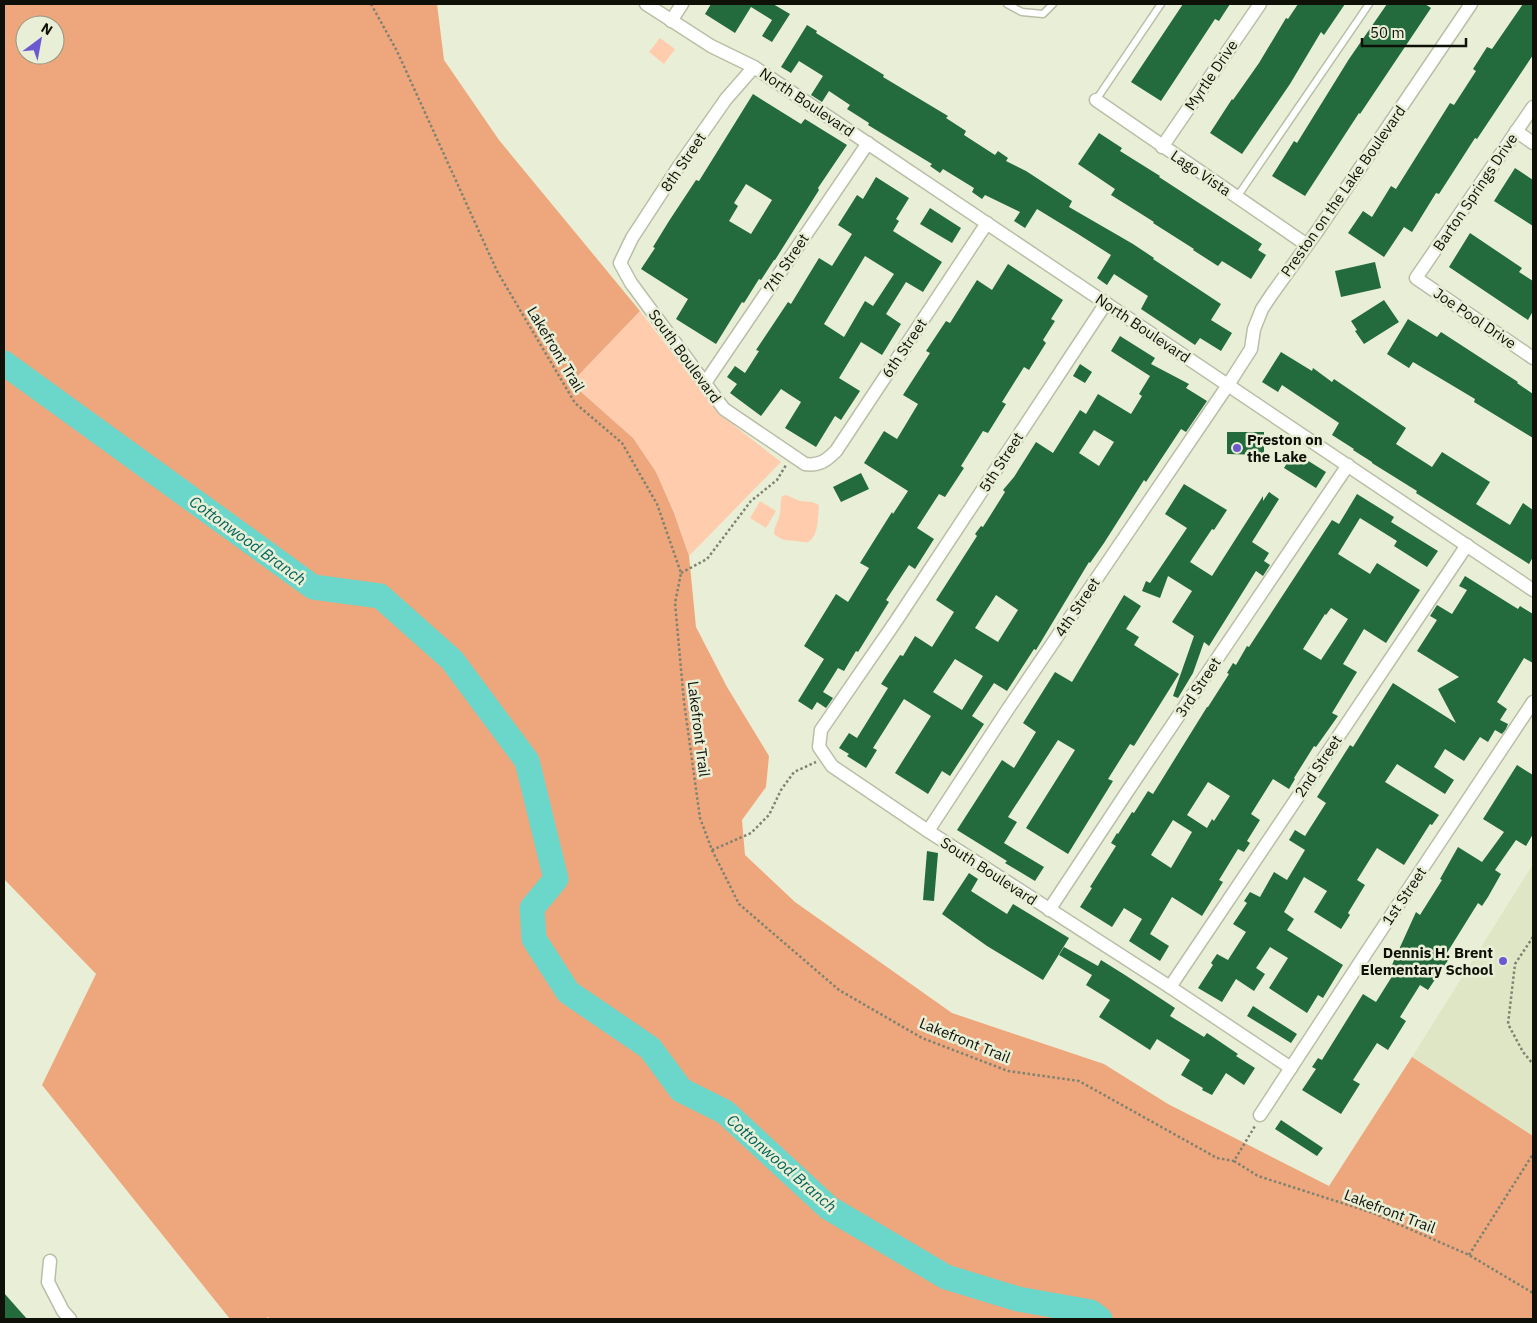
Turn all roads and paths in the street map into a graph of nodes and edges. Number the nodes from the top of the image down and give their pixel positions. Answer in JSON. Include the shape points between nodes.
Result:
{"nodes":[{"id":1,"x":371,"y":4,"type":"edge"},
{"id":2,"x":646,"y":4,"type":"edge"},
{"id":3,"x":682,"y":4,"type":"edge"},
{"id":4,"x":1008,"y":4,"type":"edge"},
{"id":5,"x":1053,"y":4,"type":"edge"},
{"id":6,"x":1161,"y":4,"type":"edge"},
{"id":7,"x":1260,"y":4,"type":"edge"},
{"id":8,"x":1369,"y":4,"type":"edge"},
{"id":9,"x":1471,"y":4,"type":"edge"},
{"id":10,"x":671,"y":21,"type":"junction"},
{"id":11,"x":754,"y":67,"type":"junction"},
{"id":12,"x":1096,"y":100,"type":"joint"},
{"id":13,"x":1533,"y":106,"type":"edge"},
{"id":14,"x":1516,"y":132,"type":"junction"},
{"id":15,"x":1533,"y":143,"type":"edge"},
{"id":16,"x":868,"y":144,"type":"junction"},
{"id":17,"x":1162,"y":147,"type":"junction"},
{"id":18,"x":1237,"y":197,"type":"junction"},
{"id":19,"x":987,"y":223,"type":"junction"},
{"id":20,"x":1307,"y":244,"type":"junction"},
{"id":21,"x":620,"y":263,"type":"joint"},
{"id":22,"x":1416,"y":278,"type":"joint"},
{"id":23,"x":1106,"y":303,"type":"junction"},
{"id":24,"x":1533,"y":358,"type":"edge"},
{"id":25,"x":704,"y":383,"type":"junction"},
{"id":26,"x":1228,"y":385,"type":"junction"},
{"id":27,"x":791,"y":455,"type":"junction"},
{"id":28,"x":815,"y":465,"type":"joint"},
{"id":29,"x":1348,"y":465,"type":"junction"},
{"id":30,"x":1466,"y":545,"type":"junction"},
{"id":31,"x":681,"y":573,"type":"junction"},
{"id":32,"x":1533,"y":590,"type":"edge"},
{"id":33,"x":1533,"y":702,"type":"edge"},
{"id":34,"x":826,"y":757,"type":"junction"},
{"id":35,"x":928,"y":831,"type":"junction"},
{"id":36,"x":712,"y":850,"type":"junction"},
{"id":37,"x":1049,"y":910,"type":"junction"},
{"id":38,"x":1533,"y":937,"type":"edge"},
{"id":39,"x":1170,"y":987,"type":"junction"},
{"id":40,"x":1533,"y":1064,"type":"edge"},
{"id":41,"x":1291,"y":1068,"type":"junction"},
{"id":42,"x":1260,"y":1116,"type":"joint"},
{"id":43,"x":1533,"y":1154,"type":"edge"},
{"id":44,"x":1234,"y":1161,"type":"junction"},
{"id":45,"x":1469,"y":1255,"type":"junction"},
{"id":46,"x":50,"y":1261,"type":"dead end"},
{"id":47,"x":1533,"y":1293,"type":"edge"},
{"id":48,"x":70,"y":1319,"type":"edge"}],
"edges":[{"from":1,"to":31,"type":"path","name":"Lakefront Trail","via":[[398,50],[496,271],[575,403],[622,442],[658,504]]},
{"from":2,"to":10,"type":"street","name":"North Boulevard"},
{"from":3,"to":10,"type":"street"},
{"from":4,"to":5,"type":"lane","via":[[1022,12],[1043,14]]},
{"from":6,"to":12,"type":"lane"},
{"from":7,"to":17,"type":"street","name":"Myrtle Drive"},
{"from":8,"to":18,"type":"lane"},
{"from":9,"to":20,"type":"street","name":"Preston on the Lake Boulevard"},
{"from":10,"to":11,"type":"street","name":"North Boulevard"},
{"from":11,"to":16,"type":"street","name":"North Boulevard"},
{"from":11,"to":21,"type":"street","name":"8th Street","via":[[726,98],[677,169],[632,238]]},
{"from":12,"to":17,"type":"street","name":"Lago Vista"},
{"from":13,"to":14,"type":"street","name":"Barton Springs Drive"},
{"from":14,"to":15,"type":"street"},
{"from":14,"to":22,"type":"street","name":"Barton Springs Drive"},
{"from":16,"to":19,"type":"street","name":"North Boulevard"},
{"from":16,"to":25,"type":"street","name":"7th Street"},
{"from":17,"to":18,"type":"street","name":"Lago Vista"},
{"from":18,"to":20,"type":"street","name":"Lago Vista"},
{"from":19,"to":23,"type":"street","name":"North Boulevard"},
{"from":19,"to":28,"type":"street","name":"6th Street","via":[[836,450],[828,460]]},
{"from":20,"to":26,"type":"street","name":"Preston on the Lake Boulevard","via":[[1262,309],[1250,349]]},
{"from":21,"to":25,"type":"street","name":"South Boulevard"},
{"from":22,"to":24,"type":"street","name":"Joe Pool Drive"},
{"from":23,"to":26,"type":"street","name":"North Boulevard"},
{"from":23,"to":34,"type":"street","name":"5th Street","via":[[821,730],[819,747]]},
{"from":25,"to":27,"type":"street","name":"South Boulevard","via":[[724,409]]},
{"from":26,"to":29,"type":"street","name":"North Boulevard"},
{"from":26,"to":35,"type":"street","name":"4th Street"},
{"from":27,"to":28,"type":"street","name":"South Boulevard","via":[[804,464]]},
{"from":27,"to":31,"type":"path","via":[[777,480],[751,501],[707,559]]},
{"from":29,"to":30,"type":"street","name":"North Boulevard"},
{"from":29,"to":37,"type":"street","name":"3rd Street"},
{"from":30,"to":32,"type":"street","name":"North Boulevard"},
{"from":30,"to":39,"type":"street","name":"2nd Street"},
{"from":31,"to":36,"type":"path","name":"Lakefront Trail","via":[[675,603],[684,702],[700,818]]},
{"from":33,"to":41,"type":"street","name":"1st Street"},
{"from":34,"to":35,"type":"street","name":"South Boulevard","via":[[832,766]]},
{"from":34,"to":36,"type":"path","via":[[794,772],[769,815],[751,833]]},
{"from":35,"to":37,"type":"street","name":"South Boulevard"},
{"from":36,"to":44,"type":"path","name":"Lakefront Trail","via":[[738,904],[839,990],[922,1038],[1008,1071],[1078,1082],[1217,1158]]},
{"from":37,"to":39,"type":"street","name":"South Boulevard"},
{"from":38,"to":40,"type":"path","via":[[1515,964],[1508,1024]]},
{"from":39,"to":41,"type":"street","name":"South Boulevard"},
{"from":41,"to":42,"type":"street","name":"1st Street"},
{"from":42,"to":44,"type":"path"},
{"from":43,"to":45,"type":"path"},
{"from":44,"to":45,"type":"path","name":"Lakefront Trail","via":[[1258,1176],[1373,1213]]},
{"from":45,"to":47,"type":"path","name":"Lakefront Trail"},
{"from":46,"to":48,"type":"street","via":[[48,1282]]}]}
